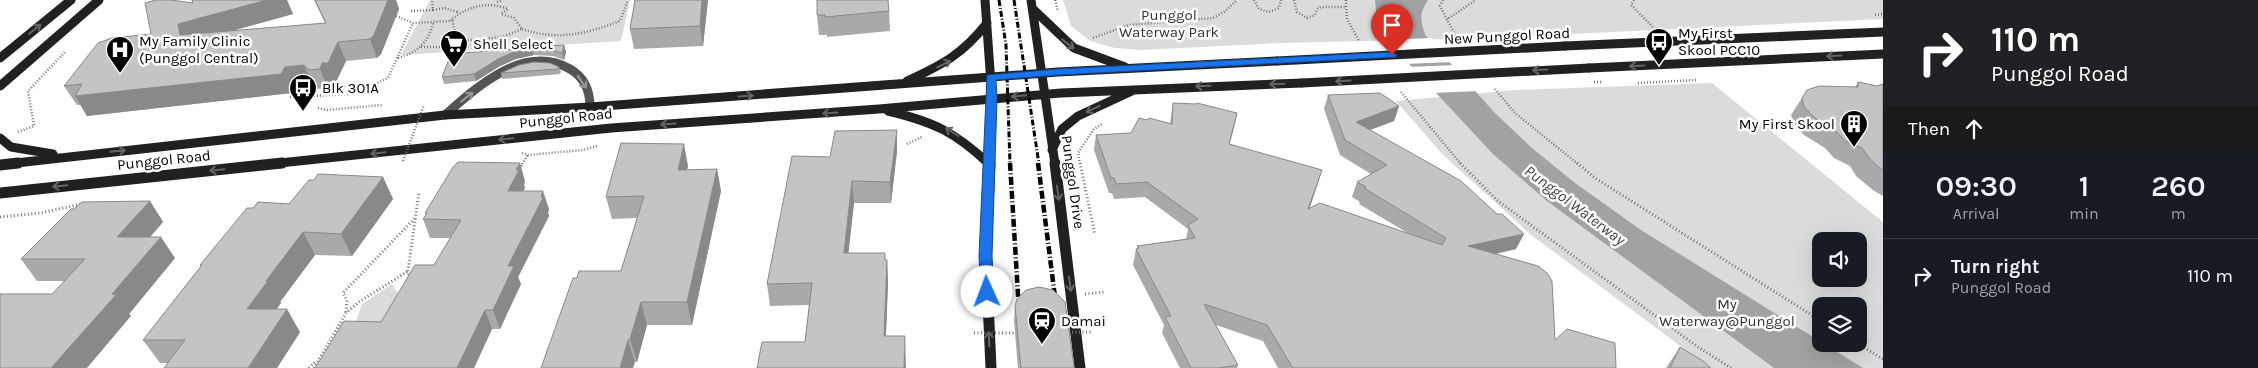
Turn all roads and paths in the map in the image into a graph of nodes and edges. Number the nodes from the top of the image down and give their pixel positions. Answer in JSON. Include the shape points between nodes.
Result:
{"nodes":[{"id":1,"x":71,"y":0,"type":"edge"},
{"id":2,"x":99,"y":0,"type":"edge"},
{"id":3,"x":432,"y":0,"type":"edge"},
{"id":4,"x":504,"y":0,"type":"edge"},
{"id":5,"x":628,"y":0,"type":"edge"},
{"id":6,"x":985,"y":0,"type":"edge"},
{"id":7,"x":1031,"y":0,"type":"edge"},
{"id":8,"x":1237,"y":0,"type":"edge"},
{"id":9,"x":1254,"y":0,"type":"edge"},
{"id":10,"x":1281,"y":0,"type":"edge"},
{"id":11,"x":1294,"y":0,"type":"edge"},
{"id":12,"x":1346,"y":0,"type":"edge"},
{"id":13,"x":1443,"y":0,"type":"edge"},
{"id":14,"x":1476,"y":0,"type":"edge"},
{"id":15,"x":1634,"y":0,"type":"edge"},
{"id":16,"x":494,"y":3,"type":"junction"},
{"id":17,"x":1345,"y":6,"type":"junction"},
{"id":18,"x":433,"y":10,"type":"junction"},
{"id":19,"x":1033,"y":10,"type":"junction"},
{"id":20,"x":411,"y":11,"type":"dead end"},
{"id":21,"x":396,"y":16,"type":"dead end"},
{"id":22,"x":452,"y":19,"type":"junction"},
{"id":23,"x":1446,"y":20,"type":"junction"},
{"id":24,"x":1647,"y":21,"type":"dead end"},
{"id":25,"x":413,"y":23,"type":"junction"},
{"id":26,"x":433,"y":23,"type":"junction"},
{"id":27,"x":987,"y":23,"type":"junction"},
{"id":28,"x":522,"y":29,"type":"junction"},
{"id":29,"x":1883,"y":32,"type":"edge"},
{"id":30,"x":466,"y":40,"type":"junction"},
{"id":31,"x":1085,"y":42,"type":"dead end"},
{"id":32,"x":1461,"y":44,"type":"dead end"},
{"id":33,"x":1363,"y":46,"type":"dead end"},
{"id":34,"x":421,"y":47,"type":"junction"},
{"id":35,"x":1883,"y":54,"type":"edge"},
{"id":36,"x":0,"y":58,"type":"edge"},
{"id":37,"x":397,"y":58,"type":"junction"},
{"id":38,"x":1133,"y":69,"type":"junction"},
{"id":39,"x":1043,"y":73,"type":"junction"},
{"id":40,"x":990,"y":77,"type":"junction"},
{"id":41,"x":1490,"y":82,"type":"dead end"},
{"id":42,"x":900,"y":85,"type":"junction"},
{"id":43,"x":0,"y":86,"type":"edge"},
{"id":44,"x":1137,"y":89,"type":"junction"},
{"id":45,"x":1399,"y":90,"type":"dead end"},
{"id":46,"x":28,"y":91,"type":"dead end"},
{"id":47,"x":1046,"y":94,"type":"junction"},
{"id":48,"x":290,"y":97,"type":"dead end"},
{"id":49,"x":992,"y":98,"type":"junction"},
{"id":50,"x":429,"y":100,"type":"dead end"},
{"id":51,"x":419,"y":101,"type":"dead end"},
{"id":52,"x":391,"y":104,"type":"dead end"},
{"id":53,"x":424,"y":105,"type":"dead end"},
{"id":54,"x":590,"y":107,"type":"junction"},
{"id":55,"x":318,"y":108,"type":"dead end"},
{"id":56,"x":878,"y":109,"type":"junction"},
{"id":57,"x":445,"y":115,"type":"junction"},
{"id":58,"x":1101,"y":124,"type":"dead end"},
{"id":59,"x":34,"y":126,"type":"dead end"},
{"id":60,"x":920,"y":131,"type":"dead end"},
{"id":61,"x":927,"y":135,"type":"dead end"},
{"id":62,"x":0,"y":138,"type":"edge"},
{"id":63,"x":919,"y":138,"type":"dead end"},
{"id":64,"x":907,"y":144,"type":"dead end"},
{"id":65,"x":600,"y":145,"type":"dead end"},
{"id":66,"x":1052,"y":151,"type":"junction"},
{"id":67,"x":516,"y":152,"type":"dead end"},
{"id":68,"x":528,"y":155,"type":"junction"},
{"id":69,"x":70,"y":156,"type":"junction"},
{"id":70,"x":403,"y":161,"type":"dead end"},
{"id":71,"x":406,"y":164,"type":"dead end"},
{"id":72,"x":989,"y":164,"type":"junction"},
{"id":73,"x":0,"y":165,"type":"edge"},
{"id":74,"x":397,"y":165,"type":"dead end"},
{"id":75,"x":519,"y":170,"type":"edge"},
{"id":76,"x":419,"y":192,"type":"dead end"},
{"id":77,"x":1,"y":193,"type":"edge"},
{"id":78,"x":86,"y":203,"type":"edge"},
{"id":79,"x":0,"y":217,"type":"edge"},
{"id":80,"x":415,"y":218,"type":"junction"},
{"id":81,"x":1095,"y":235,"type":"dead end"},
{"id":82,"x":408,"y":270,"type":"junction"},
{"id":83,"x":412,"y":287,"type":"edge"},
{"id":84,"x":346,"y":313,"type":"junction"},
{"id":85,"x":1812,"y":315,"type":"edge"},
{"id":86,"x":1063,"y":332,"type":"edge"},
{"id":87,"x":1092,"y":332,"type":"dead end"},
{"id":88,"x":974,"y":333,"type":"dead end"},
{"id":89,"x":1023,"y":333,"type":"edge"},
{"id":90,"x":1867,"y":349,"type":"edge"},
{"id":91,"x":320,"y":357,"type":"junction"},
{"id":92,"x":1883,"y":359,"type":"edge"},
{"id":93,"x":1731,"y":367,"type":"edge"},
{"id":94,"x":310,"y":368,"type":"edge"},
{"id":95,"x":314,"y":368,"type":"edge"},
{"id":96,"x":991,"y":368,"type":"edge"},
{"id":97,"x":1080,"y":368,"type":"edge"}],
"edges":[{"from":36,"to":1,"type":"main road","one_way":true},
{"from":2,"to":43,"type":"main road"},
{"from":3,"to":18,"type":"path"},
{"from":4,"to":16,"type":"path"},
{"from":5,"to":28,"type":"path","via":[[620,21],[576,36],[537,36]]},
{"from":6,"to":27,"type":"main road"},
{"from":7,"to":19,"type":"main road","name":"Punggol Drive"},
{"from":8,"to":31,"type":"path","via":[[1213,18],[1129,26]]},
{"from":9,"to":10,"type":"path","via":[[1259,9],[1269,12],[1279,8]]},
{"from":11,"to":17,"type":"path","via":[[1294,10],[1307,18],[1315,15],[1321,7]]},
{"from":12,"to":17,"type":"path"},
{"from":13,"to":23,"type":"path","via":[[1440,6]]},
{"from":14,"to":23,"type":"path"},
{"from":15,"to":24,"type":"path","via":[[1631,5]]},
{"from":16,"to":22,"type":"path","via":[[463,9]]},
{"from":16,"to":28,"type":"path","via":[[508,9],[502,14],[519,22]]},
{"from":17,"to":33,"type":"path","via":[[1348,19]]},
{"from":18,"to":20,"type":"path"},
{"from":18,"to":22,"type":"path","via":[[449,8],[457,12]]},
{"from":19,"to":38,"type":"main road","one_way":true,"via":[[1074,48]]},
{"from":19,"to":39,"type":"main road","name":"Punggol Drive"},
{"from":21,"to":25,"type":"path"},
{"from":22,"to":26,"type":"path"},
{"from":22,"to":30,"type":"path","via":[[456,36]]},
{"from":23,"to":32,"type":"path"},
{"from":25,"to":26,"type":"path"},
{"from":25,"to":37,"type":"path"},
{"from":26,"to":34,"type":"path","via":[[430,38]]},
{"from":27,"to":40,"type":"main road"},
{"from":42,"to":27,"type":"main road","one_way":true,"via":[[963,53]]},
{"from":28,"to":30,"type":"path","via":[[514,35],[491,40]]},
{"from":29,"to":38,"type":"main road","name":"New Punggol Road","bridge":true},
{"from":30,"to":34,"type":"path","via":[[455,46],[436,49]]},
{"from":34,"to":37,"type":"path","via":[[414,54]]},
{"from":35,"to":44,"type":"main road","one_way":true,"bridge":true},
{"from":37,"to":48,"type":"path","via":[[388,78],[352,94]]},
{"from":38,"to":39,"type":"main road","name":"Punggol Road"},
{"from":39,"to":40,"type":"main road","name":"Punggol Road"},
{"from":39,"to":47,"type":"main road","name":"Punggol Drive"},
{"from":40,"to":42,"type":"main road","name":"Punggol Road"},
{"from":40,"to":49,"type":"main road"},
{"from":41,"to":85,"type":"path","via":[[1515,112],[1595,178]]},
{"from":54,"to":42,"type":"main road","name":"Punggol Road","one_way":true},
{"from":44,"to":47,"type":"main road","name":"Punggol Road"},
{"from":44,"to":66,"type":"main road","one_way":true,"via":[[1078,116],[1062,129]]},
{"from":45,"to":93,"type":"path","via":[[1452,155],[1498,201]]},
{"from":46,"to":59,"type":"path"},
{"from":47,"to":49,"type":"main road","name":"Punggol Road","one_way":true},
{"from":47,"to":66,"type":"main road","name":"Punggol Drive"},
{"from":49,"to":56,"type":"main road","name":"Punggol Road"},
{"from":49,"to":72,"type":"main road"},
{"from":50,"to":51,"type":"path"},
{"from":52,"to":55,"type":"path"},
{"from":53,"to":70,"type":"path","bridge":true},
{"from":54,"to":57,"type":"main road","name":"Punggol Road"},
{"from":57,"to":54,"type":"lane","one_way":true,"via":[[503,71],[545,62],[562,64],[574,71],[589,92]]},
{"from":72,"to":56,"type":"main road","one_way":true,"via":[[946,128]]},
{"from":56,"to":77,"type":"main road","name":"Punggol Road","one_way":true,"via":[[611,128]]},
{"from":69,"to":57,"type":"main road","name":"Punggol Road","one_way":true},
{"from":58,"to":81,"type":"path","via":[[1078,153]]},
{"from":60,"to":61,"type":"path"},
{"from":62,"to":69,"type":"main road","via":[[11,147]]},
{"from":63,"to":64,"type":"path"},
{"from":65,"to":68,"type":"path","via":[[583,150]]},
{"from":66,"to":97,"type":"main road","name":"Punggol Drive","one_way":true},
{"from":67,"to":68,"type":"path"},
{"from":68,"to":75,"type":"path"},
{"from":69,"to":73,"type":"main road","name":"Punggol Road"},
{"from":71,"to":74,"type":"path"},
{"from":96,"to":72,"type":"main road","one_way":true,"via":[[986,256]]},
{"from":76,"to":80,"type":"path"},
{"from":78,"to":79,"type":"path","via":[[41,213]]},
{"from":80,"to":82,"type":"path"},
{"from":80,"to":84,"type":"path","via":[[343,292],[347,300]]},
{"from":82,"to":83,"type":"path"},
{"from":82,"to":84,"type":"path"},
{"from":84,"to":91,"type":"path"},
{"from":86,"to":87,"type":"path","bridge":true},
{"from":88,"to":89,"type":"path","bridge":true},
{"from":90,"to":92,"type":"path"},
{"from":91,"to":94,"type":"path"},
{"from":91,"to":95,"type":"path"}]}
